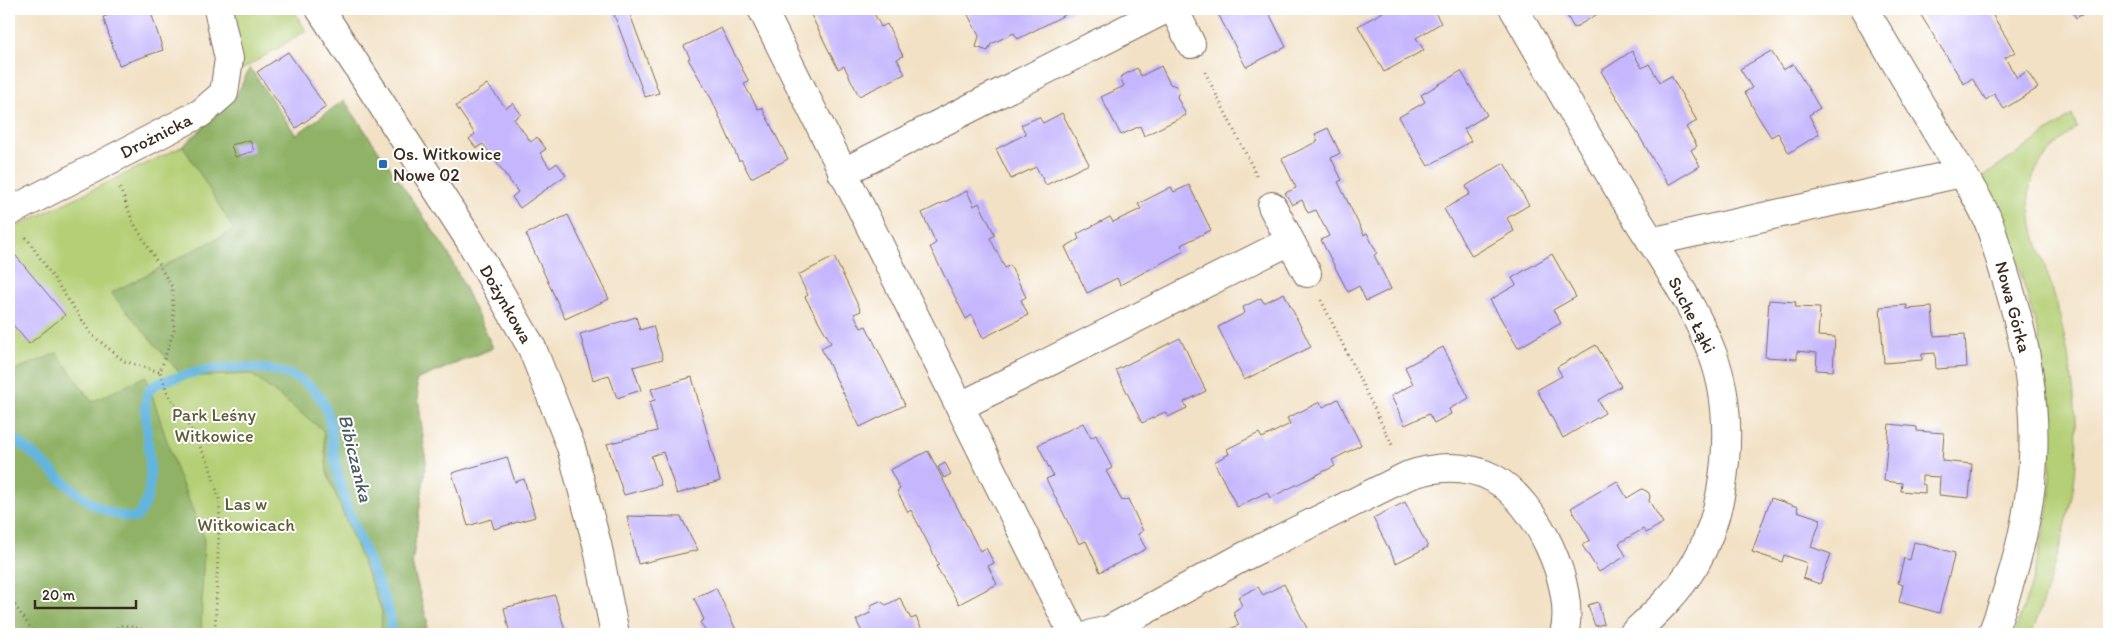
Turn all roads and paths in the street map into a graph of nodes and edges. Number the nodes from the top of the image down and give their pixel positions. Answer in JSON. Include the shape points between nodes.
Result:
{"nodes":[{"id":1,"x":218,"y":9,"type":"edge"},
{"id":2,"x":320,"y":9,"type":"edge"},
{"id":3,"x":762,"y":9,"type":"edge"},
{"id":4,"x":1166,"y":9,"type":"edge"},
{"id":5,"x":1174,"y":9,"type":"edge"},
{"id":6,"x":1514,"y":9,"type":"edge"},
{"id":7,"x":1864,"y":9,"type":"edge"},
{"id":8,"x":1191,"y":44,"type":"joint"},
{"id":9,"x":110,"y":159,"type":"junction"},
{"id":10,"x":842,"y":173,"type":"junction"},
{"id":11,"x":1962,"y":174,"type":"junction"},
{"id":12,"x":1272,"y":206,"type":"joint"},
{"id":13,"x":9,"y":212,"type":"edge"},
{"id":14,"x":1290,"y":241,"type":"junction"},
{"id":15,"x":1651,"y":242,"type":"junction"},
{"id":16,"x":1307,"y":273,"type":"joint"},
{"id":17,"x":160,"y":372,"type":"junction"},
{"id":18,"x":960,"y":406,"type":"junction"},
{"id":19,"x":1407,"y":476,"type":"junction"},
{"id":20,"x":9,"y":597,"type":"edge"},
{"id":21,"x":35,"y":634,"type":"edge"},
{"id":22,"x":103,"y":634,"type":"edge"},
{"id":23,"x":162,"y":634,"type":"edge"},
{"id":24,"x":215,"y":634,"type":"edge"},
{"id":25,"x":615,"y":634,"type":"edge"},
{"id":26,"x":1073,"y":634,"type":"edge"},
{"id":27,"x":1092,"y":634,"type":"edge"},
{"id":28,"x":1564,"y":634,"type":"edge"},
{"id":29,"x":1632,"y":634,"type":"edge"},
{"id":30,"x":1992,"y":634,"type":"edge"}],
"edges":[{"from":1,"to":9,"type":"street","name":"Drożnicka","via":[[229,59],[224,93],[201,113]]},
{"from":2,"to":25,"type":"street","name":"Dożynkowa","via":[[469,239],[532,348],[571,448],[597,544]]},
{"from":3,"to":10,"type":"street"},
{"from":4,"to":10,"type":"street"},
{"from":5,"to":8,"type":"street"},
{"from":6,"to":15,"type":"street","name":"Suche Łąki"},
{"from":7,"to":11,"type":"street","name":"Nowa Górka"},
{"from":8,"to":12,"type":"path"},
{"from":9,"to":13,"type":"street","name":"Drożnicka"},
{"from":9,"to":17,"type":"path","via":[[133,222],[172,287],[174,330]]},
{"from":10,"to":18,"type":"street"},
{"from":11,"to":15,"type":"street"},
{"from":11,"to":30,"type":"street","name":"Nowa Górka","via":[[1986,217],[2009,286],[2026,349],[2033,395],[2033,473],[2026,522],[2017,562]]},
{"from":12,"to":14,"type":"street"},
{"from":13,"to":17,"type":"path","via":[[92,335],[124,362]]},
{"from":14,"to":16,"type":"street"},
{"from":14,"to":18,"type":"street"},
{"from":15,"to":29,"type":"street","name":"Suche Łąki","via":[[1685,296],[1714,357],[1725,408],[1726,442],[1714,520],[1704,546],[1676,591]]},
{"from":16,"to":19,"type":"path"},
{"from":17,"to":24,"type":"path","via":[[168,394],[209,464],[220,502]]},
{"from":18,"to":26,"type":"street"},
{"from":19,"to":27,"type":"street","via":[[1241,558],[1109,630]]},
{"from":19,"to":28,"type":"street","via":[[1430,469],[1459,468],[1493,478],[1518,499],[1531,514],[1560,575],[1567,604]]},
{"from":20,"to":21,"type":"path"},
{"from":22,"to":23,"type":"path","via":[[122,625]]}]}
